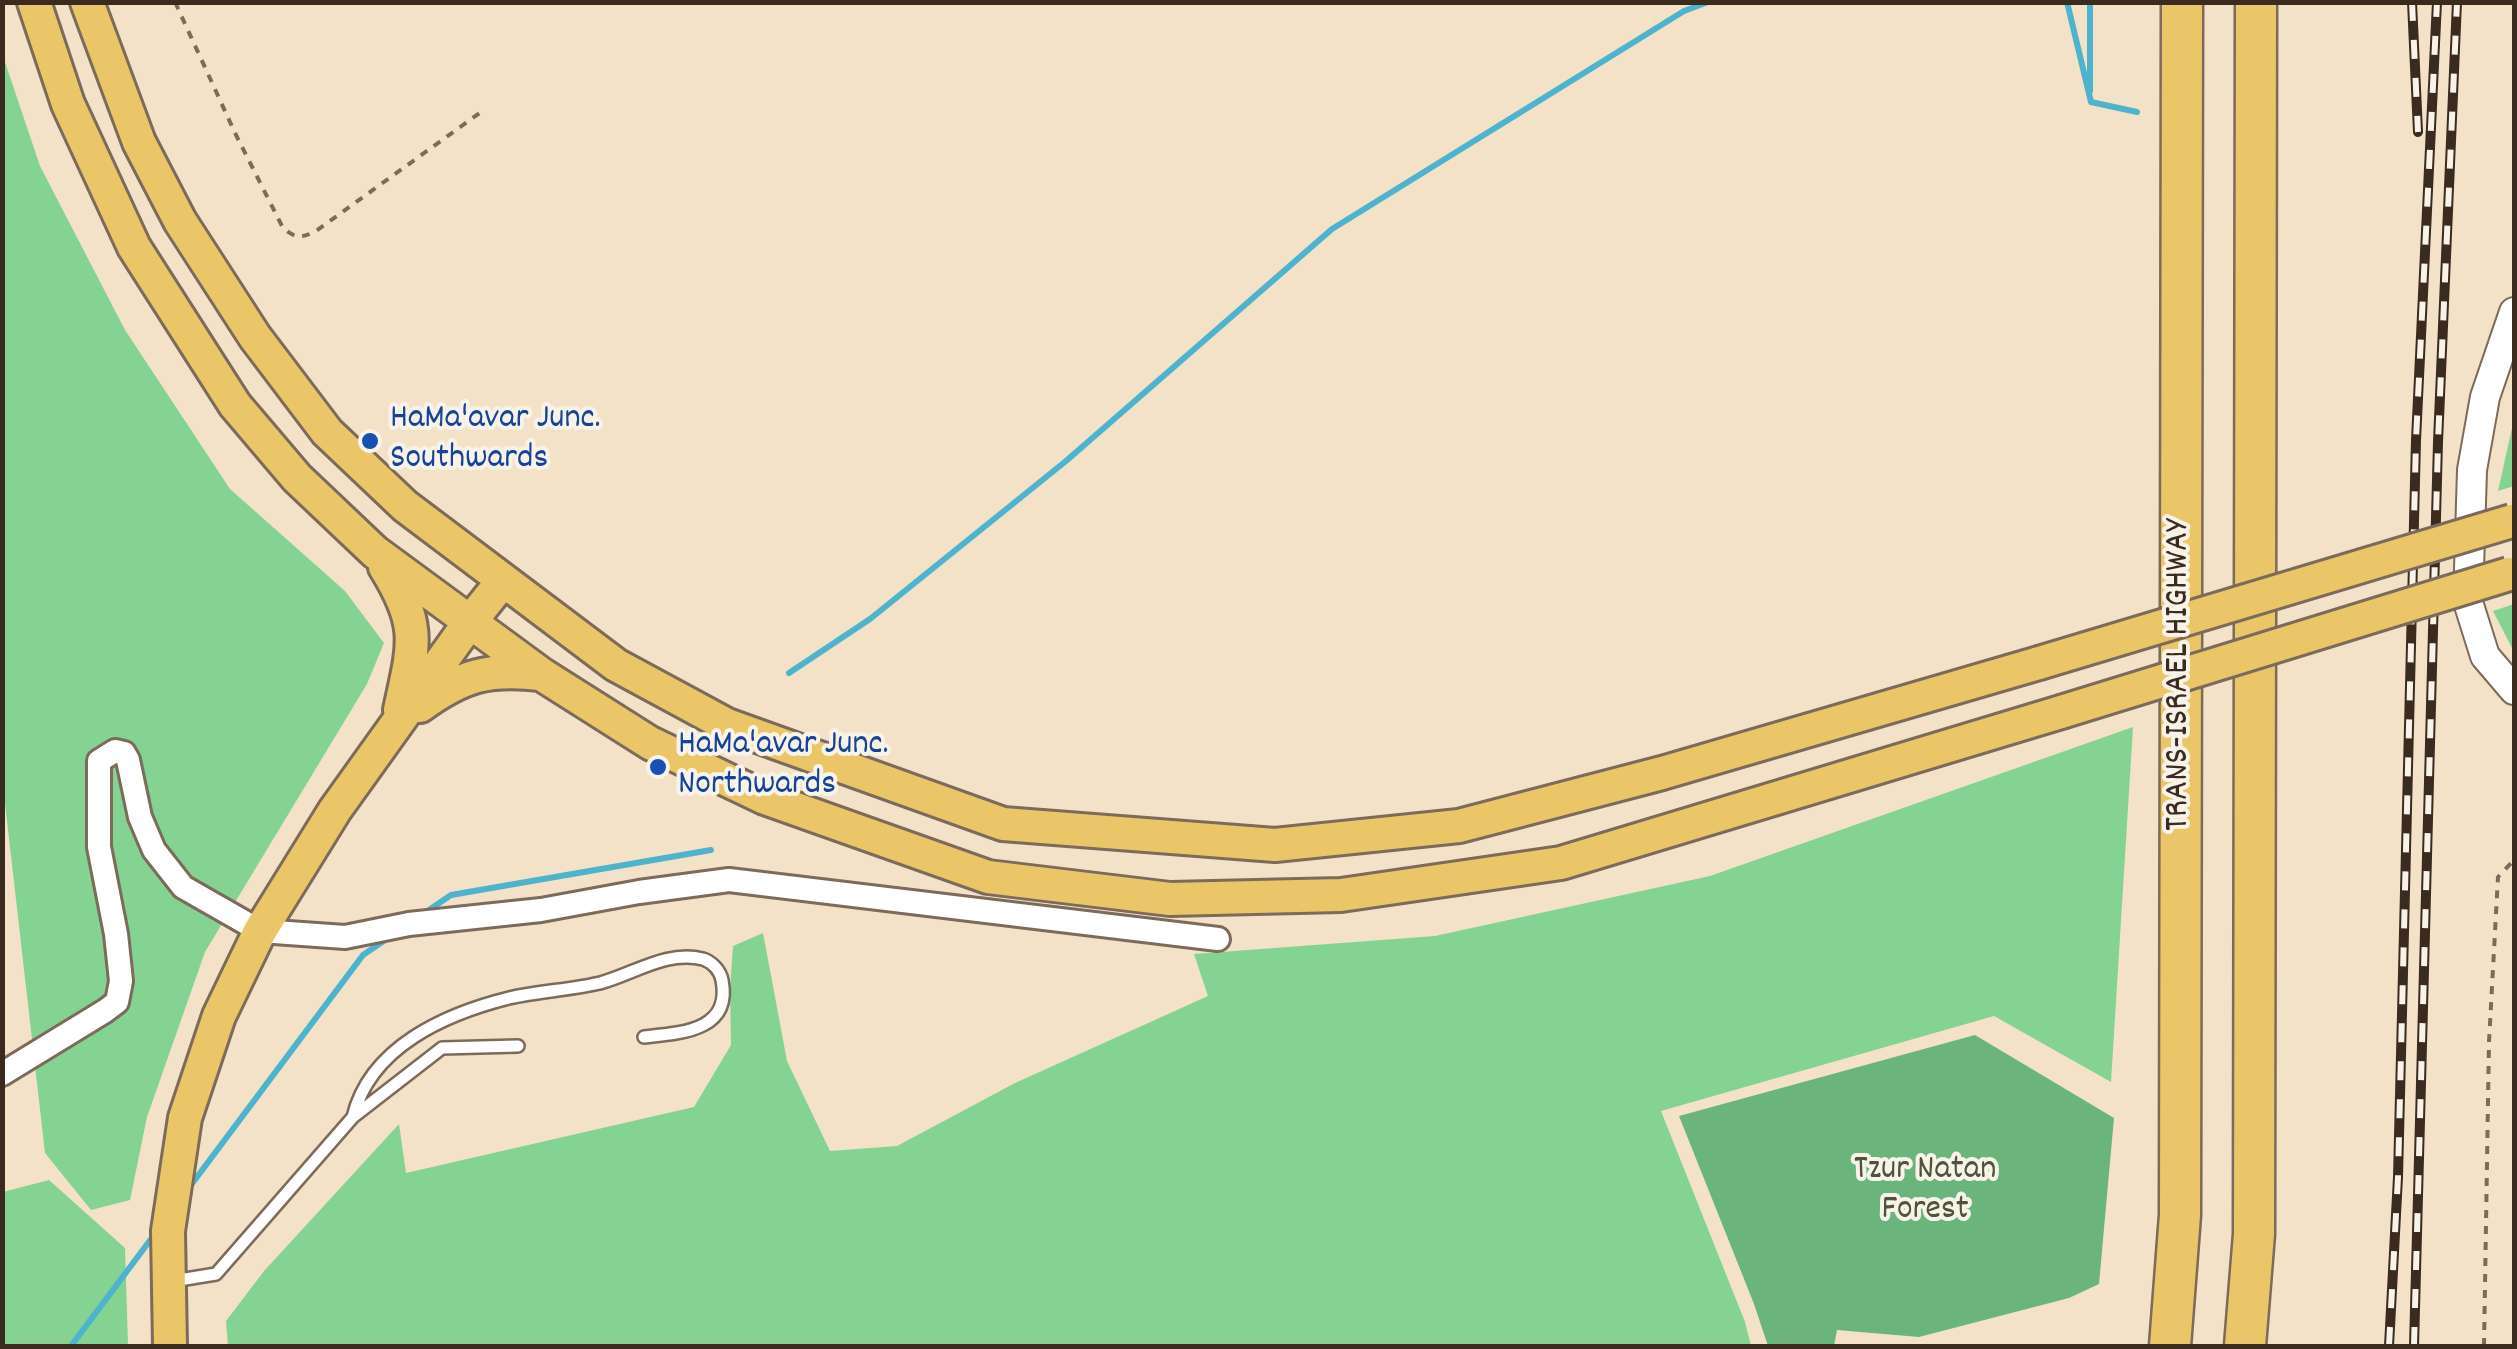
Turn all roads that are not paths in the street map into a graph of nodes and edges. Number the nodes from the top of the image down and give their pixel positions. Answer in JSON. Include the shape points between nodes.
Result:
{"nodes":[{"id":1,"x":34,"y":2,"type":"edge"},
{"id":2,"x":87,"y":2,"type":"edge"},
{"id":3,"x":2182,"y":2,"type":"edge"},
{"id":4,"x":2256,"y":2,"type":"edge"},
{"id":5,"x":2514,"y":312,"type":"edge"},
{"id":6,"x":2513,"y":520,"type":"edge"},
{"id":7,"x":375,"y":552,"type":"junction"},
{"id":8,"x":2512,"y":573,"type":"edge"},
{"id":9,"x":502,"y":582,"type":"junction"},
{"id":10,"x":469,"y":624,"type":"junction"},
{"id":11,"x":541,"y":674,"type":"junction"},
{"id":12,"x":2514,"y":690,"type":"edge"},
{"id":13,"x":396,"y":724,"type":"junction"},
{"id":14,"x":260,"y":931,"type":"junction"},
{"id":15,"x":1218,"y":939,"type":"dead end"},
{"id":16,"x":644,"y":1037,"type":"dead end"},
{"id":17,"x":518,"y":1046,"type":"dead end"},
{"id":18,"x":2,"y":1074,"type":"edge"},
{"id":19,"x":353,"y":1117,"type":"junction"},
{"id":20,"x":168,"y":1282,"type":"junction"},
{"id":21,"x":170,"y":1346,"type":"edge"},
{"id":22,"x":2170,"y":1346,"type":"edge"},
{"id":23,"x":2246,"y":1346,"type":"edge"}],
"edges":[{"from":1,"to":7,"type":"main road","via":[[68,104],[134,248],[235,405],[297,478]]},
{"from":2,"to":9,"type":"main road","via":[[140,142],[180,221],[255,337],[328,432],[405,506]]},
{"from":3,"to":22,"type":"highway","name":"TRANS-ISRAEL HIGHWAY","via":[[2180,1215]]},
{"from":4,"to":23,"type":"highway","via":[[2254,1234]]},
{"from":5,"to":12,"type":"street","via":[[2485,398],[2472,470],[2468,585],[2485,656]]},
{"from":6,"to":9,"type":"main road","bridge":true,"via":[[1662,773],[1460,826],[1276,846],[1003,824],[727,724],[616,665]]},
{"from":7,"to":10,"type":"main road"},
{"from":7,"to":13,"type":"main road","via":[[407,606],[413,630]]},
{"from":8,"to":11,"type":"main road","bridge":true,"via":[[1561,863],[1342,895],[1170,899],[988,877],[765,798],[650,743]]},
{"from":9,"to":10,"type":"main road"},
{"from":10,"to":11,"type":"main road"},
{"from":10,"to":13,"type":"main road"},
{"from":11,"to":13,"type":"main road","via":[[475,674]]},
{"from":13,"to":14,"type":"main road"},
{"from":14,"to":15,"type":"street","via":[[345,938],[729,880]]},
{"from":14,"to":18,"type":"street","via":[[183,887],[154,850],[124,753],[106,754],[98,773],[99,846],[121,992],[105,1011]]},
{"from":14,"to":20,"type":"main road","via":[[219,1016],[186,1118],[168,1232]]},
{"from":16,"to":19,"type":"lane","via":[[708,1023],[721,1010],[721,972],[707,960],[658,960],[626,976],[475,1008],[423,1030],[384,1058],[359,1093]]},
{"from":17,"to":19,"type":"lane","via":[[442,1048]]},
{"from":19,"to":20,"type":"lane","via":[[216,1274]]},
{"from":20,"to":21,"type":"main road"}]}
